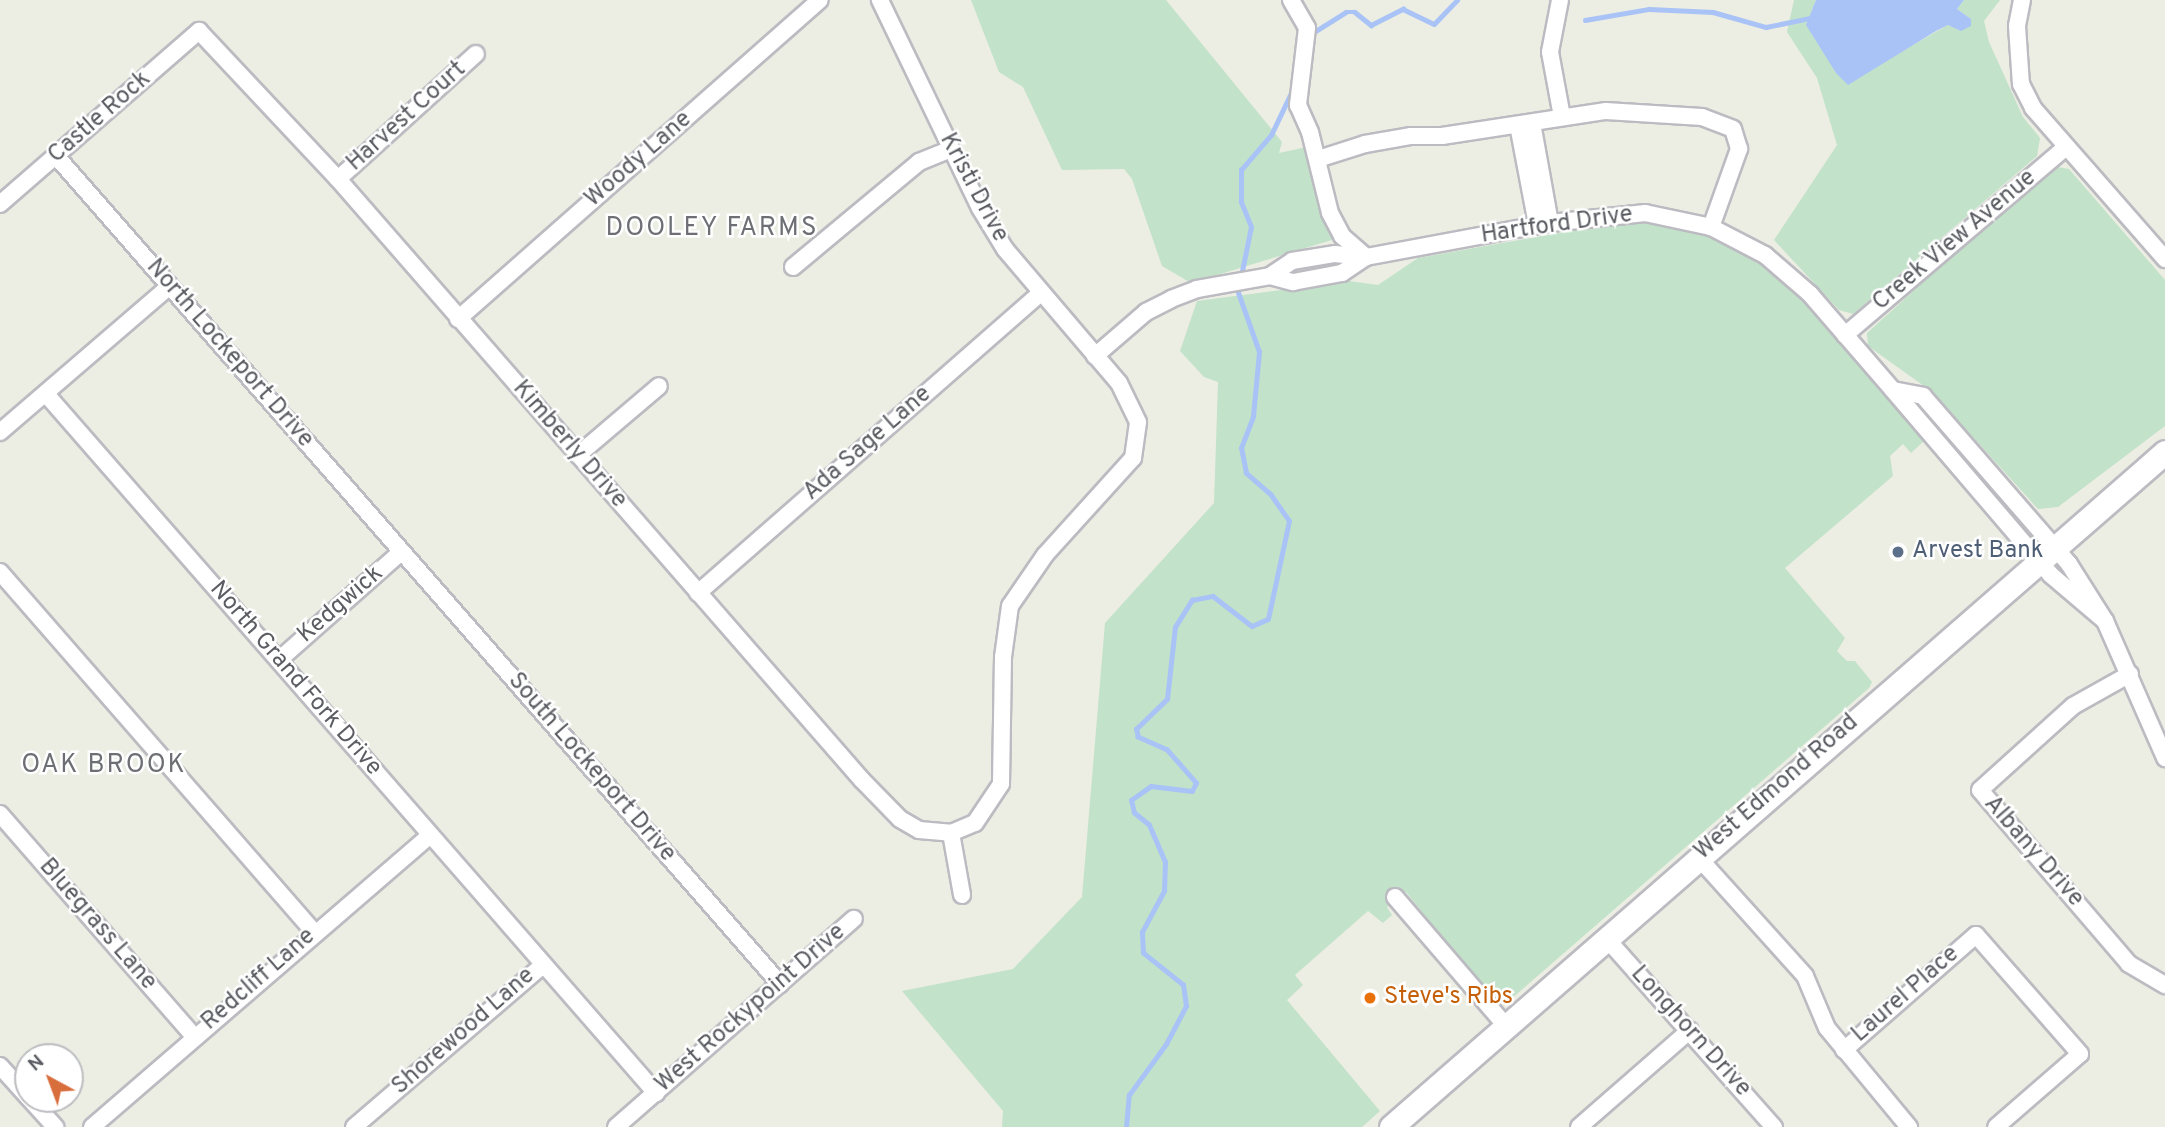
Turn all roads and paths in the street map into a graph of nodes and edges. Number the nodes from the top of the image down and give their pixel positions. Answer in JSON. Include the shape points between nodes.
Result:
{"nodes":[{"id":1,"x":820,"y":0,"type":"edge"},
{"id":2,"x":880,"y":0,"type":"edge"},
{"id":3,"x":1291,"y":0,"type":"edge"},
{"id":4,"x":1560,"y":0,"type":"edge"},
{"id":5,"x":2022,"y":0,"type":"edge"},
{"id":6,"x":200,"y":32,"type":"joint"},
{"id":7,"x":476,"y":54,"type":"dead end"},
{"id":8,"x":1562,"y":117,"type":"junction"},
{"id":9,"x":1525,"y":124,"type":"junction"},
{"id":10,"x":2066,"y":147,"type":"junction"},
{"id":11,"x":951,"y":149,"type":"junction"},
{"id":12,"x":56,"y":156,"type":"junction"},
{"id":13,"x":1318,"y":159,"type":"junction"},
{"id":14,"x":338,"y":179,"type":"junction"},
{"id":15,"x":2,"y":199,"type":"edge"},
{"id":16,"x":1544,"y":224,"type":"junction"},
{"id":17,"x":1711,"y":227,"type":"junction"},
{"id":18,"x":1366,"y":257,"type":"junction"},
{"id":19,"x":2165,"y":259,"type":"edge"},
{"id":20,"x":793,"y":267,"type":"dead end"},
{"id":21,"x":170,"y":286,"type":"junction"},
{"id":22,"x":1039,"y":295,"type":"junction"},
{"id":23,"x":458,"y":318,"type":"junction"},
{"id":24,"x":1845,"y":335,"type":"junction"},
{"id":25,"x":1095,"y":356,"type":"junction"},
{"id":26,"x":659,"y":386,"type":"dead end"},
{"id":27,"x":1893,"y":390,"type":"junction"},
{"id":28,"x":46,"y":394,"type":"junction"},
{"id":29,"x":0,"y":432,"type":"edge"},
{"id":30,"x":2165,"y":453,"type":"edge"},
{"id":31,"x":578,"y":455,"type":"junction"},
{"id":32,"x":401,"y":552,"type":"junction"},
{"id":33,"x":2046,"y":553,"type":"junction"},
{"id":34,"x":0,"y":572,"type":"edge"},
{"id":35,"x":698,"y":593,"type":"junction"},
{"id":36,"x":280,"y":659,"type":"junction"},
{"id":37,"x":2130,"y":674,"type":"junction"},
{"id":38,"x":2165,"y":758,"type":"edge"},
{"id":39,"x":0,"y":814,"type":"edge"},
{"id":40,"x":951,"y":833,"type":"junction"},
{"id":41,"x":429,"y":836,"type":"junction"},
{"id":42,"x":1698,"y":857,"type":"junction"},
{"id":43,"x":962,"y":895,"type":"dead end"},
{"id":44,"x":1395,"y":897,"type":"dead end"},
{"id":45,"x":854,"y":919,"type":"dead end"},
{"id":46,"x":313,"y":931,"type":"junction"},
{"id":47,"x":1606,"y":938,"type":"junction"},
{"id":48,"x":543,"y":965,"type":"junction"},
{"id":49,"x":780,"y":984,"type":"junction"},
{"id":50,"x":2165,"y":985,"type":"edge"},
{"id":51,"x":1506,"y":1026,"type":"junction"},
{"id":52,"x":1690,"y":1030,"type":"junction"},
{"id":53,"x":194,"y":1036,"type":"junction"},
{"id":54,"x":1844,"y":1050,"type":"junction"},
{"id":55,"x":0,"y":1066,"type":"edge"},
{"id":56,"x":14,"y":1081,"type":"edge"},
{"id":57,"x":656,"y":1093,"type":"junction"},
{"id":58,"x":42,"y":1113,"type":"edge"},
{"id":59,"x":55,"y":1127,"type":"edge"},
{"id":60,"x":92,"y":1127,"type":"edge"},
{"id":61,"x":354,"y":1127,"type":"edge"},
{"id":62,"x":616,"y":1127,"type":"edge"},
{"id":63,"x":1391,"y":1127,"type":"edge"},
{"id":64,"x":1579,"y":1127,"type":"edge"},
{"id":65,"x":1774,"y":1127,"type":"edge"},
{"id":66,"x":1909,"y":1127,"type":"edge"},
{"id":67,"x":1996,"y":1127,"type":"edge"}],
"edges":[{"from":1,"to":23,"type":"street","name":"Woody Lane"},
{"from":2,"to":11,"type":"street","name":"Kristi Drive"},
{"from":3,"to":13,"type":"street","via":[[1307,28],[1298,105]]},
{"from":4,"to":8,"type":"street","via":[[1550,52]]},
{"from":5,"to":10,"type":"street","via":[[2017,26],[2021,84],[2033,108]]},
{"from":6,"to":12,"type":"street","name":"Castle Rock"},
{"from":6,"to":14,"type":"street","name":"Kimberly Drive"},
{"from":7,"to":14,"type":"street","name":"Harvest Court"},
{"from":8,"to":9,"type":"street"},
{"from":8,"to":17,"type":"street","via":[[1662,111],[1702,117],[1733,129],[1739,149]]},
{"from":9,"to":13,"type":"street","via":[[1365,144]]},
{"from":9,"to":16,"type":"street"},
{"from":10,"to":19,"type":"street"},
{"from":10,"to":24,"type":"street","name":"Creek View Avenue"},
{"from":11,"to":20,"type":"street","via":[[919,162]]},
{"from":11,"to":22,"type":"street","name":"Kristi Drive","via":[[980,208]]},
{"from":12,"to":15,"type":"street","name":"Castle Rock"},
{"from":12,"to":21,"type":"street","name":"North Lockeport Drive"},
{"from":13,"to":18,"type":"street","via":[[1330,213],[1342,236]]},
{"from":14,"to":23,"type":"street","name":"Kimberly Drive"},
{"from":16,"to":17,"type":"street","name":"Hartford Drive","via":[[1645,213]]},
{"from":16,"to":18,"type":"street","name":"Hartford Drive"},
{"from":17,"to":24,"type":"street","name":"Hartford Drive","via":[[1786,271]]},
{"from":18,"to":25,"type":"street","name":"Hartford Drive","via":[[1335,254],[1292,261],[1270,276],[1197,289],[1146,312]]},
{"from":21,"to":28,"type":"street"},
{"from":21,"to":32,"type":"street","name":"North Lockeport Drive"},
{"from":22,"to":25,"type":"street","name":"Kristi Drive"},
{"from":22,"to":35,"type":"street","name":"Ada Sage Lane"},
{"from":23,"to":31,"type":"street","name":"Kimberly Drive"},
{"from":24,"to":27,"type":"street","name":"Hartford Drive"},
{"from":25,"to":40,"type":"street","name":"Kristi Drive","via":[[1132,403],[1138,422],[1133,458],[1045,555],[1010,606],[1003,657],[1001,785],[975,823]]},
{"from":26,"to":31,"type":"street"},
{"from":27,"to":33,"type":"street","name":"Hartford Drive"},
{"from":27,"to":33,"type":"street","name":"Hartford Drive","via":[[1923,396]]},
{"from":28,"to":29,"type":"street"},
{"from":28,"to":36,"type":"street","name":"North Grand Fork Drive"},
{"from":30,"to":33,"type":"main road","name":"West Edmond Road"},
{"from":31,"to":35,"type":"street","name":"Kimberly Drive"},
{"from":32,"to":36,"type":"street","name":"Kedgwick"},
{"from":32,"to":49,"type":"street","name":"South Lockeport Drive"},
{"from":33,"to":37,"type":"street","name":"Hartford Drive","via":[[2105,621]]},
{"from":33,"to":42,"type":"main road","name":"West Edmond Road"},
{"from":34,"to":46,"type":"street"},
{"from":35,"to":40,"type":"street","name":"Kimberly Drive","via":[[900,819],[919,830]]},
{"from":36,"to":41,"type":"street","name":"North Grand Fork Drive"},
{"from":37,"to":38,"type":"street","name":"Hartford Drive"},
{"from":37,"to":50,"type":"street","name":"Albany Drive","via":[[2073,706],[1980,790],[2129,964]]},
{"from":39,"to":53,"type":"street","name":"Bluegrass Lane"},
{"from":40,"to":43,"type":"street"},
{"from":41,"to":46,"type":"street","name":"Redcliff Lane"},
{"from":41,"to":48,"type":"street","name":"North Grand Fork Drive"},
{"from":42,"to":47,"type":"main road","name":"West Edmond Road"},
{"from":42,"to":54,"type":"street","via":[[1805,976],[1827,1028]]},
{"from":44,"to":51,"type":"street"},
{"from":45,"to":49,"type":"street","name":"West Rockypoint Drive"},
{"from":46,"to":53,"type":"street","name":"Redcliff Lane"},
{"from":47,"to":51,"type":"main road","name":"West Edmond Road"},
{"from":47,"to":52,"type":"street","name":"Longhorn Drive"},
{"from":48,"to":57,"type":"street","name":"North Grand Fork Drive"},
{"from":48,"to":61,"type":"street","name":"Shorewood Lane"},
{"from":49,"to":57,"type":"street","name":"West Rockypoint Drive"},
{"from":51,"to":63,"type":"main road","name":"West Edmond Road"},
{"from":52,"to":64,"type":"street"},
{"from":52,"to":65,"type":"street","name":"Longhorn Drive"},
{"from":53,"to":60,"type":"street","name":"Redcliff Lane"},
{"from":54,"to":66,"type":"street"},
{"from":54,"to":67,"type":"street","name":"Laurel Place","via":[[1976,935],[2080,1054]]},
{"from":55,"to":56,"type":"street"},
{"from":57,"to":62,"type":"street","name":"West Rockypoint Drive"},
{"from":58,"to":59,"type":"street"}]}
